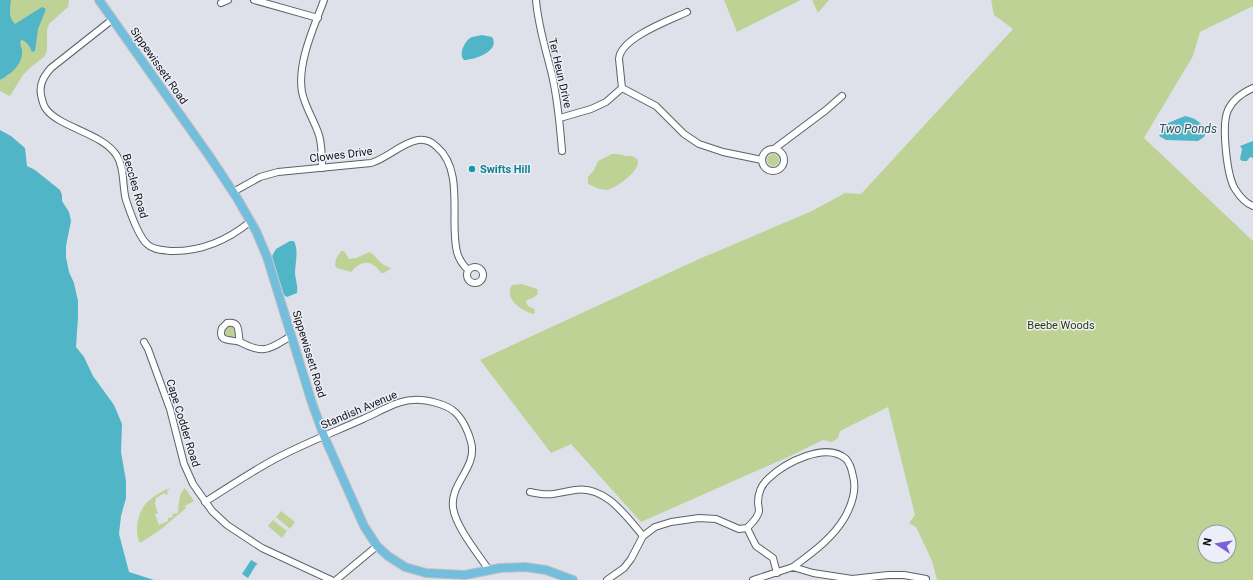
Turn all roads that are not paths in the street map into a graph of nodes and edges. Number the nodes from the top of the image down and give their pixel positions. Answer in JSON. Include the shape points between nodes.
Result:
{"nodes":[{"id":1,"x":99,"y":0,"type":"edge"},
{"id":2,"x":228,"y":0,"type":"edge"},
{"id":3,"x":254,"y":0,"type":"edge"},
{"id":4,"x":324,"y":0,"type":"edge"},
{"id":5,"x":536,"y":0,"type":"edge"},
{"id":6,"x":221,"y":3,"type":"dead end"},
{"id":7,"x":687,"y":12,"type":"dead end"},
{"id":8,"x":318,"y":18,"type":"junction"},
{"id":9,"x":113,"y":19,"type":"junction"},
{"id":10,"x":622,"y":88,"type":"junction"},
{"id":11,"x":1253,"y":88,"type":"edge"},
{"id":12,"x":842,"y":96,"type":"dead end"},
{"id":13,"x":560,"y":118,"type":"junction"},
{"id":14,"x":774,"y":149,"type":"junction"},
{"id":15,"x":562,"y":151,"type":"dead end"},
{"id":16,"x":762,"y":160,"type":"junction"},
{"id":17,"x":322,"y":168,"type":"junction"},
{"id":18,"x":233,"y":192,"type":"junction"},
{"id":19,"x":1253,"y":206,"type":"edge"},
{"id":20,"x":251,"y":221,"type":"junction"},
{"id":21,"x":468,"y":270,"type":"dead end"},
{"id":22,"x":291,"y":336,"type":"junction"},
{"id":23,"x":144,"y":342,"type":"dead end"},
{"id":24,"x":240,"y":342,"type":"dead end"},
{"id":25,"x":324,"y":436,"type":"junction"},
{"id":26,"x":530,"y":492,"type":"dead end"},
{"id":27,"x":205,"y":502,"type":"junction"},
{"id":28,"x":747,"y":528,"type":"junction"},
{"id":29,"x":643,"y":536,"type":"junction"},
{"id":30,"x":378,"y":546,"type":"junction"},
{"id":31,"x":793,"y":567,"type":"junction"},
{"id":32,"x":489,"y":570,"type":"junction"},
{"id":33,"x":777,"y":573,"type":"junction"},
{"id":34,"x":926,"y":579,"type":"dead end"},
{"id":35,"x":331,"y":580,"type":"edge"},
{"id":36,"x":336,"y":580,"type":"edge"},
{"id":37,"x":573,"y":580,"type":"edge"},
{"id":38,"x":607,"y":580,"type":"edge"},
{"id":39,"x":753,"y":580,"type":"edge"}],
"edges":[{"from":1,"to":9,"type":"main road","name":"Sippewissett Road"},
{"from":2,"to":6,"type":"street"},
{"from":3,"to":8,"type":"street"},
{"from":4,"to":8,"type":"street"},
{"from":5,"to":13,"type":"street","name":"Ter Heun Drive"},
{"from":7,"to":10,"type":"street","via":[[647,30],[623,49],[619,55]]},
{"from":8,"to":17,"type":"street","via":[[305,57],[301,83],[304,101],[320,137]]},
{"from":9,"to":18,"type":"main road","name":"Sippewissett Road"},
{"from":9,"to":20,"type":"street","name":"Beccles Road","via":[[46,74],[41,92],[43,104],[59,120],[90,135],[114,152],[119,160],[127,201],[139,233],[149,246],[166,250],[195,250],[242,228]]},
{"from":10,"to":13,"type":"street","via":[[606,102]]},
{"from":10,"to":16,"type":"street","via":[[656,106],[684,134],[699,144]]},
{"from":11,"to":19,"type":"street","via":[[1236,98],[1227,112],[1225,143],[1234,188],[1243,200]]},
{"from":12,"to":14,"type":"street"},
{"from":13,"to":15,"type":"street","name":"Ter Heun Drive"},
{"from":14,"to":16,"type":"street","via":[[767,151]]},
{"from":14,"to":16,"type":"street","via":[[783,156],[784,163],[780,168],[770,170],[764,167]]},
{"from":17,"to":18,"type":"street","name":"Clowes Drive","via":[[270,174]]},
{"from":17,"to":21,"type":"street","name":"Clowes Drive","via":[[371,163],[415,141],[424,140],[434,144],[444,155],[451,169],[456,250]]},
{"from":18,"to":20,"type":"main road","name":"Sippewissett Road"},
{"from":20,"to":22,"type":"main road","name":"Sippewissett Road","via":[[267,257]]},
{"from":22,"to":24,"type":"street","via":[[263,350],[253,349]]},
{"from":22,"to":25,"type":"main road","name":"Sippewissett Road"},
{"from":23,"to":27,"type":"street","name":"Cape Codder Road","via":[[170,409],[184,464]]},
{"from":25,"to":27,"type":"street","name":"Standish Avenue","via":[[276,459]]},
{"from":25,"to":30,"type":"main road","name":"Sippewissett Road","via":[[364,526]]},
{"from":25,"to":32,"type":"street","name":"Standish Avenue","via":[[412,400],[431,401],[456,413],[472,444],[472,455],[453,495],[453,508],[461,528]]},
{"from":26,"to":29,"type":"street","via":[[548,495],[576,490],[596,491],[627,517]]},
{"from":27,"to":35,"type":"street","name":"Cape Codder Road","via":[[219,518],[252,542]]},
{"from":28,"to":29,"type":"street","via":[[739,529],[716,519],[699,518],[655,527]]},
{"from":28,"to":31,"type":"street","via":[[757,516],[760,489],[769,477],[792,462],[812,454],[830,452],[847,460],[855,491],[845,518],[830,537]]},
{"from":28,"to":33,"type":"street","via":[[756,546],[773,558]]},
{"from":29,"to":38,"type":"street","via":[[624,568]]},
{"from":30,"to":32,"type":"main road","name":"Sippewissett Road","via":[[405,567],[426,573],[465,575]]},
{"from":30,"to":36,"type":"street"},
{"from":31,"to":33,"type":"street"},
{"from":31,"to":34,"type":"street","via":[[812,573],[852,579],[904,575]]},
{"from":32,"to":37,"type":"main road","name":"Sippewissett Road","via":[[533,567]]},
{"from":33,"to":39,"type":"street"}]}
